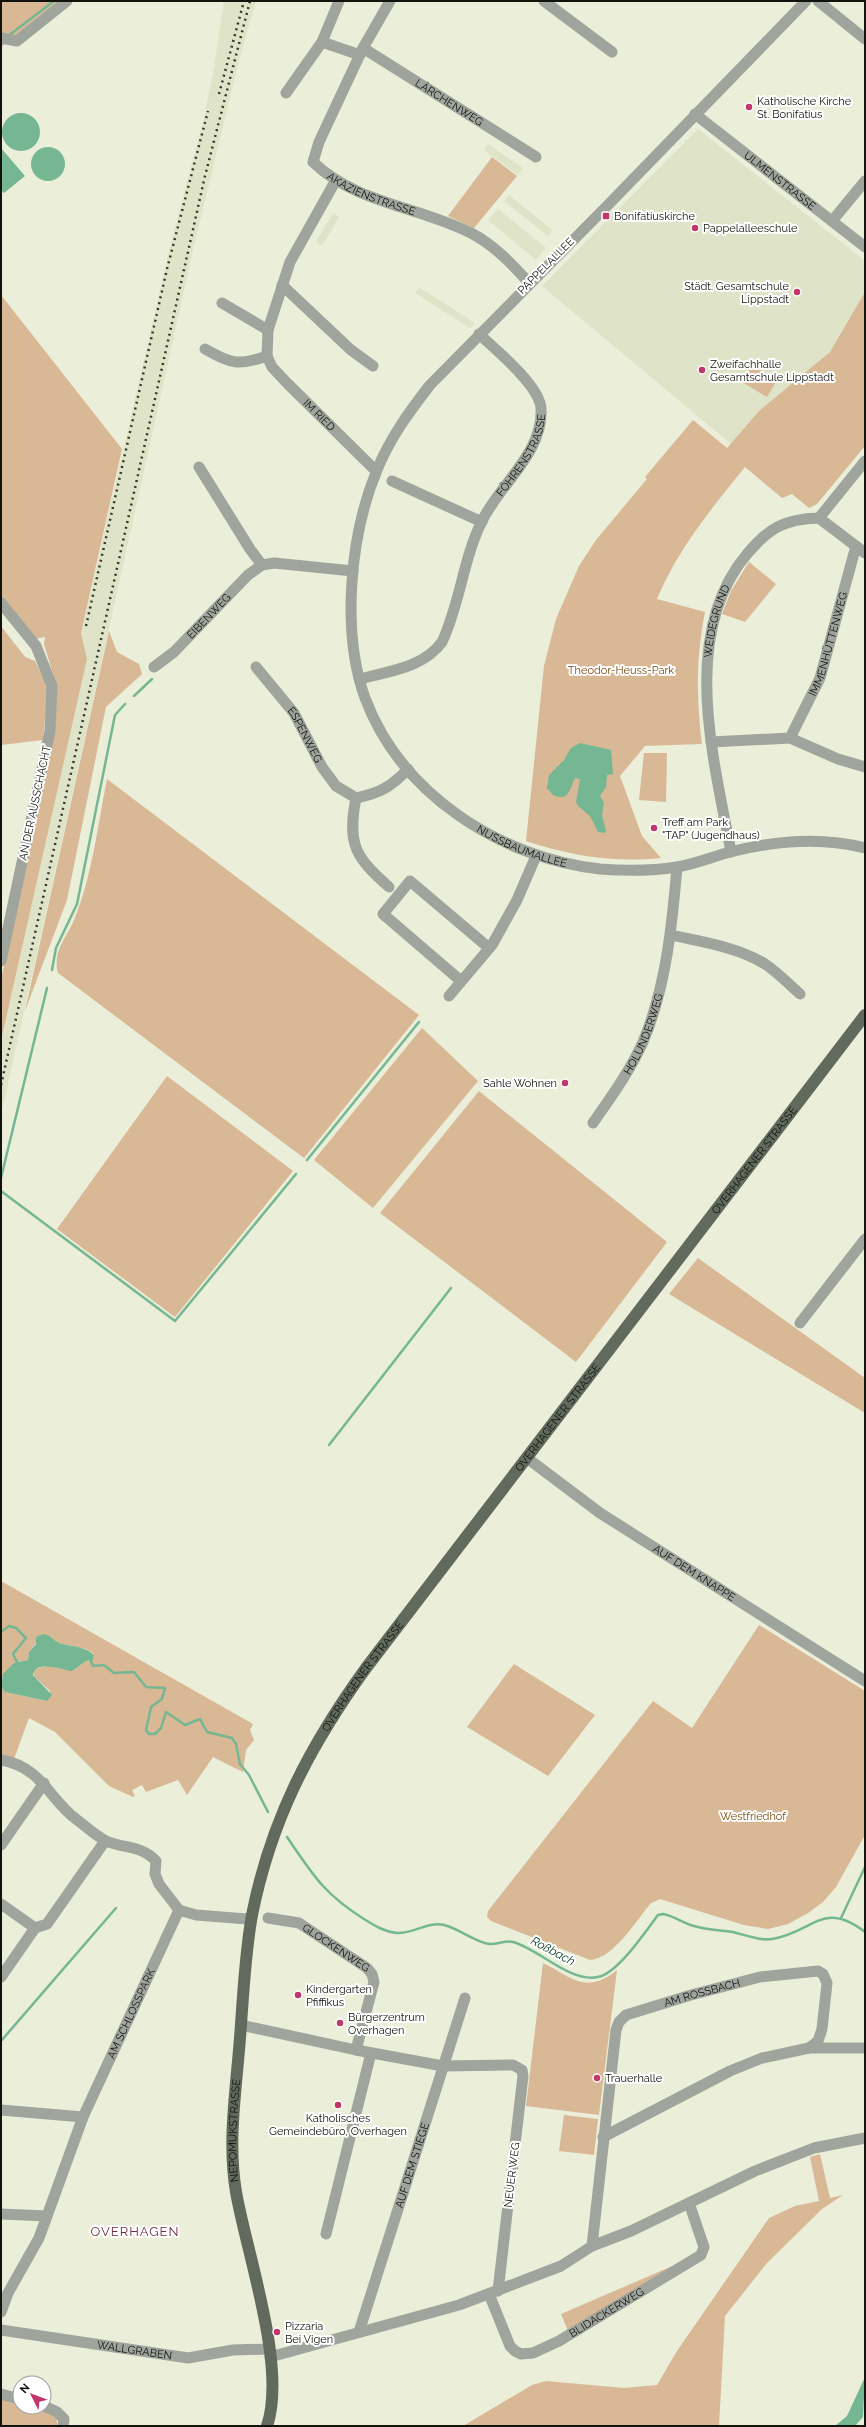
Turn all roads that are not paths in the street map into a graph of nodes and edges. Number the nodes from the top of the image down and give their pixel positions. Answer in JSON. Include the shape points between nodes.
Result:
{"nodes":[{"id":1,"x":67,"y":1,"type":"edge"},
{"id":2,"x":339,"y":1,"type":"edge"},
{"id":3,"x":390,"y":1,"type":"edge"},
{"id":4,"x":544,"y":1,"type":"edge"},
{"id":5,"x":806,"y":1,"type":"edge"},
{"id":6,"x":818,"y":1,"type":"edge"},
{"id":7,"x":865,"y":38,"type":"edge"},
{"id":8,"x":3,"y":39,"type":"edge"},
{"id":9,"x":322,"y":42,"type":"junction"},
{"id":10,"x":361,"y":52,"type":"junction"},
{"id":11,"x":612,"y":52,"type":"dead end"},
{"id":12,"x":286,"y":93,"type":"dead end"},
{"id":13,"x":695,"y":114,"type":"junction"},
{"id":14,"x":536,"y":157,"type":"dead end"},
{"id":15,"x":336,"y":180,"type":"junction"},
{"id":16,"x":865,"y":181,"type":"edge"},
{"id":17,"x":832,"y":221,"type":"junction"},
{"id":18,"x":865,"y":247,"type":"edge"},
{"id":19,"x":529,"y":283,"type":"junction"},
{"id":20,"x":282,"y":285,"type":"junction"},
{"id":21,"x":222,"y":303,"type":"dead end"},
{"id":22,"x":268,"y":330,"type":"junction"},
{"id":23,"x":479,"y":334,"type":"junction"},
{"id":24,"x":205,"y":349,"type":"dead end"},
{"id":25,"x":267,"y":356,"type":"junction"},
{"id":26,"x":373,"y":366,"type":"dead end"},
{"id":27,"x":865,"y":461,"type":"edge"},
{"id":28,"x":200,"y":467,"type":"dead end"},
{"id":29,"x":376,"y":471,"type":"junction"},
{"id":30,"x":392,"y":481,"type":"dead end"},
{"id":31,"x":819,"y":518,"type":"junction"},
{"id":32,"x":482,"y":522,"type":"junction"},
{"id":33,"x":860,"y":549,"type":"edge"},
{"id":34,"x":262,"y":565,"type":"junction"},
{"id":35,"x":353,"y":571,"type":"junction"},
{"id":36,"x":1,"y":604,"type":"edge"},
{"id":37,"x":154,"y":667,"type":"dead end"},
{"id":38,"x":256,"y":667,"type":"dead end"},
{"id":39,"x":360,"y":679,"type":"junction"},
{"id":40,"x":790,"y":738,"type":"junction"},
{"id":41,"x":711,"y":742,"type":"junction"},
{"id":42,"x":865,"y":767,"type":"edge"},
{"id":43,"x":408,"y":769,"type":"junction"},
{"id":44,"x":356,"y":798,"type":"junction"},
{"id":45,"x":865,"y":848,"type":"edge"},
{"id":46,"x":731,"y":852,"type":"junction"},
{"id":47,"x":536,"y":856,"type":"junction"},
{"id":48,"x":678,"y":867,"type":"junction"},
{"id":49,"x":388,"y":887,"type":"dead end"},
{"id":50,"x":671,"y":935,"type":"junction"},
{"id":51,"x":489,"y":948,"type":"junction"},
{"id":52,"x":1,"y":961,"type":"edge"},
{"id":53,"x":461,"y":981,"type":"junction"},
{"id":54,"x":800,"y":994,"type":"dead end"},
{"id":55,"x":449,"y":996,"type":"dead end"},
{"id":56,"x":865,"y":1016,"type":"edge"},
{"id":57,"x":593,"y":1123,"type":"dead end"},
{"id":58,"x":864,"y":1244,"type":"edge"},
{"id":59,"x":800,"y":1323,"type":"dead end"},
{"id":60,"x":528,"y":1458,"type":"junction"},
{"id":61,"x":865,"y":1681,"type":"edge"},
{"id":62,"x":1,"y":1760,"type":"edge"},
{"id":63,"x":44,"y":1783,"type":"junction"},
{"id":64,"x":274,"y":1833,"type":"joint"},
{"id":65,"x":106,"y":1841,"type":"junction"},
{"id":66,"x":1,"y":1845,"type":"edge"},
{"id":67,"x":1,"y":1904,"type":"edge"},
{"id":68,"x":179,"y":1910,"type":"junction"},
{"id":69,"x":252,"y":1916,"type":"junction"},
{"id":70,"x":268,"y":1918,"type":"dead end"},
{"id":71,"x":35,"y":1928,"type":"junction"},
{"id":72,"x":1,"y":1977,"type":"edge"},
{"id":73,"x":465,"y":1998,"type":"dead end"},
{"id":74,"x":241,"y":2025,"type":"junction"},
{"id":75,"x":809,"y":2048,"type":"junction"},
{"id":76,"x":865,"y":2048,"type":"edge"},
{"id":77,"x":356,"y":2050,"type":"junction"},
{"id":78,"x":371,"y":2053,"type":"junction"},
{"id":79,"x":443,"y":2066,"type":"junction"},
{"id":80,"x":1,"y":2110,"type":"edge"},
{"id":81,"x":83,"y":2117,"type":"junction"},
{"id":82,"x":603,"y":2137,"type":"junction"},
{"id":83,"x":865,"y":2138,"type":"edge"},
{"id":84,"x":689,"y":2202,"type":"junction"},
{"id":85,"x":1,"y":2214,"type":"edge"},
{"id":86,"x":47,"y":2216,"type":"junction"},
{"id":87,"x":326,"y":2234,"type":"dead end"},
{"id":88,"x":592,"y":2246,"type":"junction"},
{"id":89,"x":493,"y":2292,"type":"junction"},
{"id":90,"x":1,"y":2312,"type":"edge"},
{"id":91,"x":1,"y":2330,"type":"edge"},
{"id":92,"x":359,"y":2332,"type":"junction"},
{"id":93,"x":269,"y":2353,"type":"junction"},
{"id":94,"x":1,"y":2394,"type":"edge"},
{"id":95,"x":12,"y":2397,"type":"edge"},
{"id":96,"x":52,"y":2410,"type":"edge"},
{"id":97,"x":62,"y":2426,"type":"edge"},
{"id":98,"x":267,"y":2426,"type":"edge"}],
"edges":[{"from":1,"to":8,"type":"street","via":[[17,41]]},
{"from":2,"to":9,"type":"street"},
{"from":3,"to":10,"type":"street","name":"AKAZIENSTRASSE"},
{"from":4,"to":11,"type":"street"},
{"from":5,"to":13,"type":"street","name":"PAPPELALLEE"},
{"from":6,"to":7,"type":"street"},
{"from":9,"to":10,"type":"street"},
{"from":9,"to":12,"type":"street"},
{"from":10,"to":14,"type":"street","name":"LÄRCHENWEG"},
{"from":10,"to":15,"type":"street","name":"AKAZIENSTRASSE","via":[[314,154],[313,162]]},
{"from":13,"to":17,"type":"street","name":"ULMENSTRASSE"},
{"from":13,"to":19,"type":"street","name":"PAPPELALLEE"},
{"from":15,"to":19,"type":"street","name":"AKAZIENSTRASSE","via":[[472,234],[505,257]]},
{"from":15,"to":20,"type":"street","via":[[290,262]]},
{"from":16,"to":17,"type":"street"},
{"from":17,"to":18,"type":"street","name":"ULMENSTRASSE"},
{"from":19,"to":23,"type":"street","name":"PAPPELALLEE"},
{"from":20,"to":22,"type":"street"},
{"from":20,"to":26,"type":"street","via":[[351,350]]},
{"from":21,"to":22,"type":"street"},
{"from":22,"to":25,"type":"street"},
{"from":23,"to":29,"type":"street","name":"PAPPELALLEE","via":[[430,385],[408,414]]},
{"from":23,"to":32,"type":"street","name":"FÖHRENSTRASSE","via":[[531,386],[541,406],[538,433],[524,460],[502,488]]},
{"from":24,"to":25,"type":"street","via":[[229,362],[244,364]]},
{"from":25,"to":29,"type":"street","name":"IM RIED","via":[[272,367],[287,383]]},
{"from":27,"to":31,"type":"street"},
{"from":28,"to":34,"type":"street"},
{"from":29,"to":35,"type":"street","name":"PAPPELALLEE","via":[[358,535]]},
{"from":30,"to":32,"type":"street"},
{"from":31,"to":33,"type":"street"},
{"from":31,"to":41,"type":"street","name":"WEIDEGRUND","via":[[800,518],[770,531],[743,559],[723,593],[714,617],[708,658]]},
{"from":32,"to":39,"type":"street","name":"FÖHRENSTRASSE","via":[[448,631],[435,652],[419,663]]},
{"from":33,"to":40,"type":"street","name":"IMMENHÜTTENWEG","via":[[820,678]]},
{"from":34,"to":35,"type":"street","via":[[274,563]]},
{"from":34,"to":37,"type":"street","name":"EIBENWEG","via":[[248,575],[174,652]]},
{"from":35,"to":39,"type":"street","name":"NUSSBAUMALLEE","via":[[354,648]]},
{"from":36,"to":52,"type":"street","name":"AN DER AUSSCHACHT","via":[[36,646],[52,686],[50,731]]},
{"from":38,"to":44,"type":"street","name":"ESPENWEG","via":[[294,713],[322,767],[336,786]]},
{"from":39,"to":43,"type":"street","name":"NUSSBAUMALLEE","via":[[369,706]]},
{"from":40,"to":41,"type":"street"},
{"from":40,"to":42,"type":"street","via":[[838,759]]},
{"from":41,"to":46,"type":"street","name":"WEIDEGRUND"},
{"from":43,"to":44,"type":"street","via":[[395,783],[377,794]]},
{"from":43,"to":47,"type":"street","name":"NUSSBAUMALLEE","via":[[433,795],[475,827]]},
{"from":44,"to":49,"type":"street","via":[[351,821],[354,847],[366,867]]},
{"from":45,"to":46,"type":"street","name":"NUSSBAUMALLEE","via":[[848,844],[793,840]]},
{"from":46,"to":48,"type":"street","name":"NUSSBAUMALLEE"},
{"from":47,"to":48,"type":"street","name":"NUSSBAUMALLEE","via":[[579,866],[628,871]]},
{"from":47,"to":51,"type":"street","via":[[517,900]]},
{"from":48,"to":50,"type":"street","name":"HOLUNDERWEG"},
{"from":50,"to":54,"type":"street","via":[[715,945],[751,957],[765,964]]},
{"from":50,"to":57,"type":"street","name":"HOLUNDERWEG","via":[[663,977],[642,1043],[627,1072]]},
{"from":51,"to":53,"type":"street"},
{"from":51,"to":53,"type":"street","via":[[410,882],[406,886],[383,914]]},
{"from":53,"to":55,"type":"street"},
{"from":56,"to":60,"type":"main road","name":"OVERHAGENER STRASSE"},
{"from":58,"to":59,"type":"street"},
{"from":60,"to":61,"type":"street","name":"AUF DEM KNAPPE","via":[[600,1513]]},
{"from":60,"to":64,"type":"main road","name":"OVERHAGENER STRASSE","via":[[335,1711],[298,1775]]},
{"from":62,"to":63,"type":"street","via":[[15,1764]]},
{"from":63,"to":65,"type":"street","via":[[72,1816]]},
{"from":63,"to":66,"type":"street"},
{"from":64,"to":69,"type":"main road","name":"NEPOMUKSTRASSE"},
{"from":65,"to":68,"type":"street","via":[[148,1852],[156,1861],[155,1874],[159,1884]]},
{"from":65,"to":71,"type":"street","via":[[47,1924]]},
{"from":67,"to":71,"type":"street"},
{"from":68,"to":69,"type":"street","via":[[196,1915],[247,1919]]},
{"from":68,"to":81,"type":"street","name":"AM SCHLOSSPARK"},
{"from":69,"to":74,"type":"main road","name":"NEPOMUKSTRASSE"},
{"from":70,"to":77,"type":"street","name":"GLOCKENWEG","via":[[299,1923],[367,1968],[372,1974],[374,1982]]},
{"from":71,"to":72,"type":"street"},
{"from":73,"to":79,"type":"street","name":"AUF DEM STIEGE"},
{"from":74,"to":77,"type":"street"},
{"from":74,"to":93,"type":"main road","name":"NEPOMUKSTRASSE","via":[[232,2141],[233,2168]]},
{"from":75,"to":76,"type":"street"},
{"from":75,"to":82,"type":"street","via":[[767,2057],[730,2071]]},
{"from":75,"to":82,"type":"street","name":"AM ROSSBACH","via":[[818,2041],[822,2029],[827,1983],[823,1974],[818,1971],[760,1977],[626,2015],[616,2030]]},
{"from":77,"to":78,"type":"street"},
{"from":78,"to":79,"type":"street"},
{"from":78,"to":87,"type":"street"},
{"from":79,"to":89,"type":"street","name":"NEUER WEG","via":[[513,2065],[522,2070]]},
{"from":79,"to":92,"type":"street","name":"AUF DEM STIEGE"},
{"from":80,"to":81,"type":"street"},
{"from":81,"to":86,"type":"street","name":"AM SCHLOSSPARK"},
{"from":82,"to":88,"type":"street","name":"AM ROSSBACH"},
{"from":83,"to":84,"type":"street","via":[[814,2148],[755,2171]]},
{"from":84,"to":88,"type":"street"},
{"from":84,"to":89,"type":"street","name":"BLIDACKERWEG","via":[[704,2247],[701,2255],[559,2341],[533,2353],[521,2354],[510,2346]]},
{"from":85,"to":86,"type":"street"},
{"from":86,"to":90,"type":"street","name":"AM SCHLOSSPARK"},
{"from":88,"to":89,"type":"street","via":[[561,2266]]},
{"from":89,"to":92,"type":"street","via":[[459,2305]]},
{"from":91,"to":93,"type":"street","name":"WALLGRABEN","via":[[188,2358],[233,2350]]},
{"from":92,"to":93,"type":"street"},
{"from":93,"to":98,"type":"main road","name":"NEPOMUKSTRASSE","via":[[273,2380],[272,2407]]},
{"from":94,"to":95,"type":"street"},
{"from":96,"to":97,"type":"street","via":[[64,2419]]}]}
